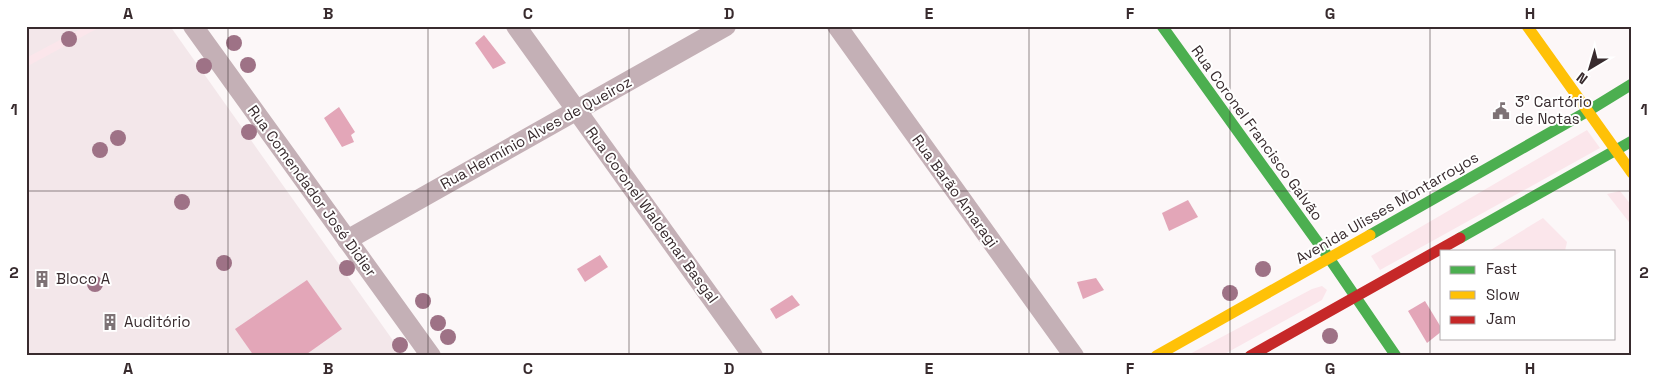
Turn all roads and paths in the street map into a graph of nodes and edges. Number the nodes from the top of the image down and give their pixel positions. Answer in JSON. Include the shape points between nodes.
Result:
{"nodes":[{"id":1,"x":193,"y":26,"type":"edge"},
{"id":2,"x":516,"y":26,"type":"edge"},
{"id":3,"x":726,"y":26,"type":"edge"},
{"id":4,"x":837,"y":26,"type":"edge"},
{"id":5,"x":1162,"y":26,"type":"edge"},
{"id":6,"x":1527,"y":26,"type":"edge"},
{"id":7,"x":1632,"y":84,"type":"edge"},
{"id":8,"x":576,"y":111,"type":"junction"},
{"id":9,"x":1588,"y":111,"type":"junction"},
{"id":10,"x":1632,"y":141,"type":"edge"},
{"id":11,"x":1616,"y":151,"type":"junction"},
{"id":12,"x":1632,"y":173,"type":"edge"},
{"id":13,"x":347,"y":240,"type":"junction"},
{"id":14,"x":1328,"y":258,"type":"junction"},
{"id":15,"x":1354,"y":296,"type":"junction"},
{"id":16,"x":431,"y":356,"type":"edge"},
{"id":17,"x":753,"y":356,"type":"edge"},
{"id":18,"x":1074,"y":356,"type":"edge"},
{"id":19,"x":1156,"y":356,"type":"edge"},
{"id":20,"x":1250,"y":356,"type":"edge"},
{"id":21,"x":1396,"y":356,"type":"edge"}],
"edges":[{"from":1,"to":13,"type":"street","name":"Rua Comendador José Didier"},
{"from":2,"to":8,"type":"street","name":"Rua Coronel Waldemar Basgal"},
{"from":3,"to":8,"type":"street","name":"Rua Hermínio Alves de Queiroz"},
{"from":4,"to":18,"type":"street","name":"Rua Barão Amaragi"},
{"from":5,"to":14,"type":"main road","name":"Rua Coronel Francisco Galvão"},
{"from":6,"to":9,"type":"main road"},
{"from":7,"to":9,"type":"main road","name":"Avenida Ulisses Montarroyos"},
{"from":8,"to":13,"type":"street","name":"Rua Hermínio Alves de Queiroz"},
{"from":8,"to":17,"type":"street","name":"Rua Coronel Waldemar Basgal"},
{"from":9,"to":11,"type":"main road"},
{"from":9,"to":14,"type":"main road","name":"Avenida Ulisses Montarroyos"},
{"from":10,"to":11,"type":"main road"},
{"from":11,"to":12,"type":"main road"},
{"from":11,"to":15,"type":"main road"},
{"from":13,"to":16,"type":"street","name":"Rua Comendador José Didier"},
{"from":14,"to":15,"type":"main road","name":"Rua Coronel Francisco Galvão"},
{"from":14,"to":19,"type":"main road","name":"Avenida Ulisses Montarroyos"},
{"from":15,"to":20,"type":"main road"},
{"from":15,"to":21,"type":"main road","name":"Rua Coronel Francisco Galvão"}]}
